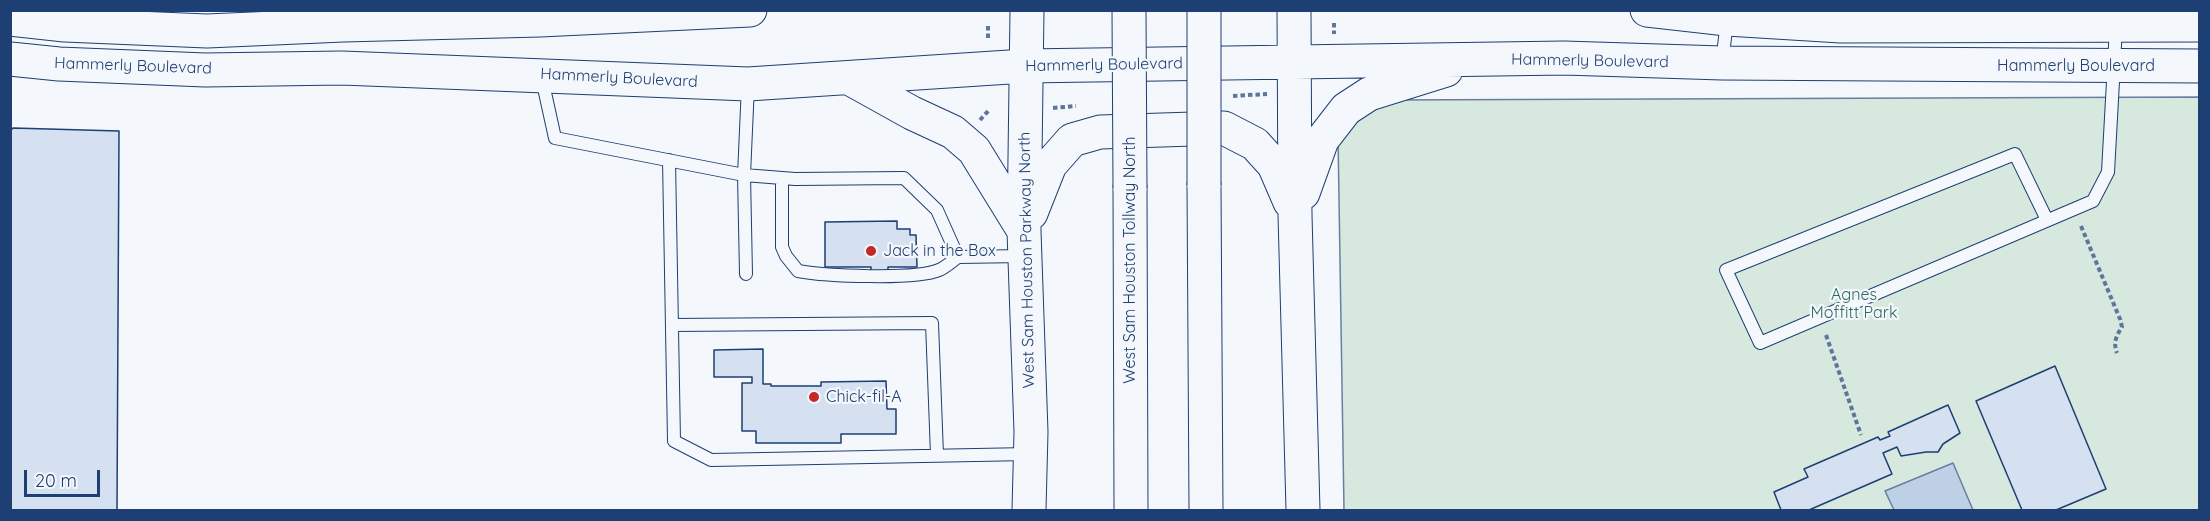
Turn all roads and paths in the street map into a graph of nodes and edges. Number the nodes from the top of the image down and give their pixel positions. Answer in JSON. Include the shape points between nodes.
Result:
{"nodes":[{"id":1,"x":750,"y":10,"type":"edge"},
{"id":2,"x":1027,"y":10,"type":"edge"},
{"id":3,"x":1128,"y":10,"type":"edge"},
{"id":4,"x":1204,"y":10,"type":"edge"},
{"id":5,"x":1294,"y":10,"type":"edge"},
{"id":6,"x":1647,"y":10,"type":"edge"},
{"id":7,"x":1728,"y":15,"type":"edge"},
{"id":8,"x":2117,"y":18,"type":"edge"},
{"id":9,"x":10,"y":19,"type":"edge"},
{"id":10,"x":1334,"y":23,"type":"dead end"},
{"id":11,"x":2199,"y":25,"type":"edge"},
{"id":12,"x":988,"y":26,"type":"dead end"},
{"id":13,"x":1334,"y":36,"type":"dead end"},
{"id":14,"x":988,"y":42,"type":"dead end"},
{"id":15,"x":10,"y":59,"type":"edge"},
{"id":16,"x":1479,"y":60,"type":"junction"},
{"id":17,"x":1293,"y":62,"type":"junction"},
{"id":18,"x":1722,"y":63,"type":"junction"},
{"id":19,"x":1025,"y":66,"type":"junction"},
{"id":20,"x":2199,"y":66,"type":"edge"},
{"id":21,"x":2113,"y":67,"type":"junction"},
{"id":22,"x":541,"y":74,"type":"junction"},
{"id":23,"x":849,"y":78,"type":"junction"},
{"id":24,"x":748,"y":84,"type":"junction"},
{"id":25,"x":990,"y":99,"type":"dead end"},
{"id":26,"x":999,"y":109,"type":"dead end"},
{"id":27,"x":669,"y":160,"type":"junction"},
{"id":28,"x":744,"y":175,"type":"junction"},
{"id":29,"x":782,"y":178,"type":"junction"},
{"id":30,"x":2073,"y":209,"type":"junction"},
{"id":31,"x":1295,"y":215,"type":"junction"},
{"id":32,"x":2048,"y":220,"type":"junction"},
{"id":33,"x":1025,"y":244,"type":"junction"},
{"id":34,"x":958,"y":257,"type":"junction"},
{"id":35,"x":746,"y":274,"type":"dead end"},
{"id":36,"x":1820,"y":318,"type":"junction"},
{"id":37,"x":672,"y":325,"type":"junction"},
{"id":38,"x":2117,"y":353,"type":"dead end"},
{"id":39,"x":1861,"y":435,"type":"dead end"},
{"id":40,"x":1030,"y":454,"type":"junction"},
{"id":41,"x":937,"y":455,"type":"junction"},
{"id":42,"x":1029,"y":510,"type":"edge"},
{"id":43,"x":1131,"y":510,"type":"edge"},
{"id":44,"x":1206,"y":510,"type":"edge"},
{"id":45,"x":1303,"y":510,"type":"edge"}],
"edges":[{"from":1,"to":9,"type":"main road","via":[[343,25],[65,25]]},
{"from":2,"to":19,"type":"main road","name":"West Sam Houston Parkway North"},
{"from":3,"to":43,"type":"main road","name":"West Sam Houston Tollway North","bridge":true},
{"from":4,"to":44,"type":"main road","bridge":true},
{"from":5,"to":17,"type":"main road"},
{"from":6,"to":7,"type":"main road"},
{"from":7,"to":8,"type":"main road","via":[[1841,26]]},
{"from":7,"to":18,"type":"lane"},
{"from":8,"to":11,"type":"main road"},
{"from":8,"to":21,"type":"lane"},
{"from":10,"to":13,"type":"path"},
{"from":12,"to":14,"type":"path"},
{"from":15,"to":22,"type":"main road","name":"Hammerly Boulevard","via":[[205,70],[342,68]]},
{"from":16,"to":17,"type":"main road","name":"Hammerly Boulevard"},
{"from":16,"to":18,"type":"main road","name":"Hammerly Boulevard","via":[[1564,58]]},
{"from":16,"to":31,"type":"main road","via":[[1369,94],[1346,109],[1322,140]]},
{"from":17,"to":19,"type":"main road","name":"Hammerly Boulevard"},
{"from":17,"to":31,"type":"main road"},
{"from":18,"to":21,"type":"main road","name":"Hammerly Boulevard"},
{"from":19,"to":23,"type":"main road","name":"Hammerly Boulevard"},
{"from":19,"to":33,"type":"main road","name":"West Sam Houston Parkway North"},
{"from":20,"to":21,"type":"main road","name":"Hammerly Boulevard"},
{"from":21,"to":30,"type":"lane","via":[[2108,172],[2093,201]]},
{"from":22,"to":24,"type":"main road","name":"Hammerly Boulevard"},
{"from":22,"to":27,"type":"lane","via":[[555,138]]},
{"from":23,"to":24,"type":"main road","name":"Hammerly Boulevard"},
{"from":23,"to":33,"type":"main road","via":[[953,132],[974,150]]},
{"from":24,"to":28,"type":"lane"},
{"from":25,"to":26,"type":"path","via":[[990,109]]},
{"from":27,"to":28,"type":"lane"},
{"from":27,"to":37,"type":"lane"},
{"from":28,"to":29,"type":"lane"},
{"from":28,"to":35,"type":"lane"},
{"from":29,"to":34,"type":"lane","via":[[904,178],[937,210]]},
{"from":29,"to":34,"type":"lane","via":[[782,247],[798,271],[919,274],[938,271]]},
{"from":30,"to":32,"type":"lane"},
{"from":30,"to":38,"type":"path","via":[[2120,319],[2122,327],[2114,345]]},
{"from":31,"to":33,"type":"main road","via":[[1274,165],[1255,144],[1224,128],[1100,132],[1072,140],[1050,165]]},
{"from":31,"to":45,"type":"main road"},
{"from":32,"to":36,"type":"lane"},
{"from":32,"to":36,"type":"lane","via":[[2015,154],[1726,270],[1760,343]]},
{"from":33,"to":34,"type":"lane"},
{"from":33,"to":40,"type":"main road","name":"West Sam Houston Parkway North"},
{"from":36,"to":39,"type":"path"},
{"from":37,"to":41,"type":"lane","via":[[674,441],[711,460]]},
{"from":37,"to":41,"type":"lane","via":[[933,323]]},
{"from":40,"to":41,"type":"lane"},
{"from":40,"to":42,"type":"main road","name":"West Sam Houston Parkway North"}]}
